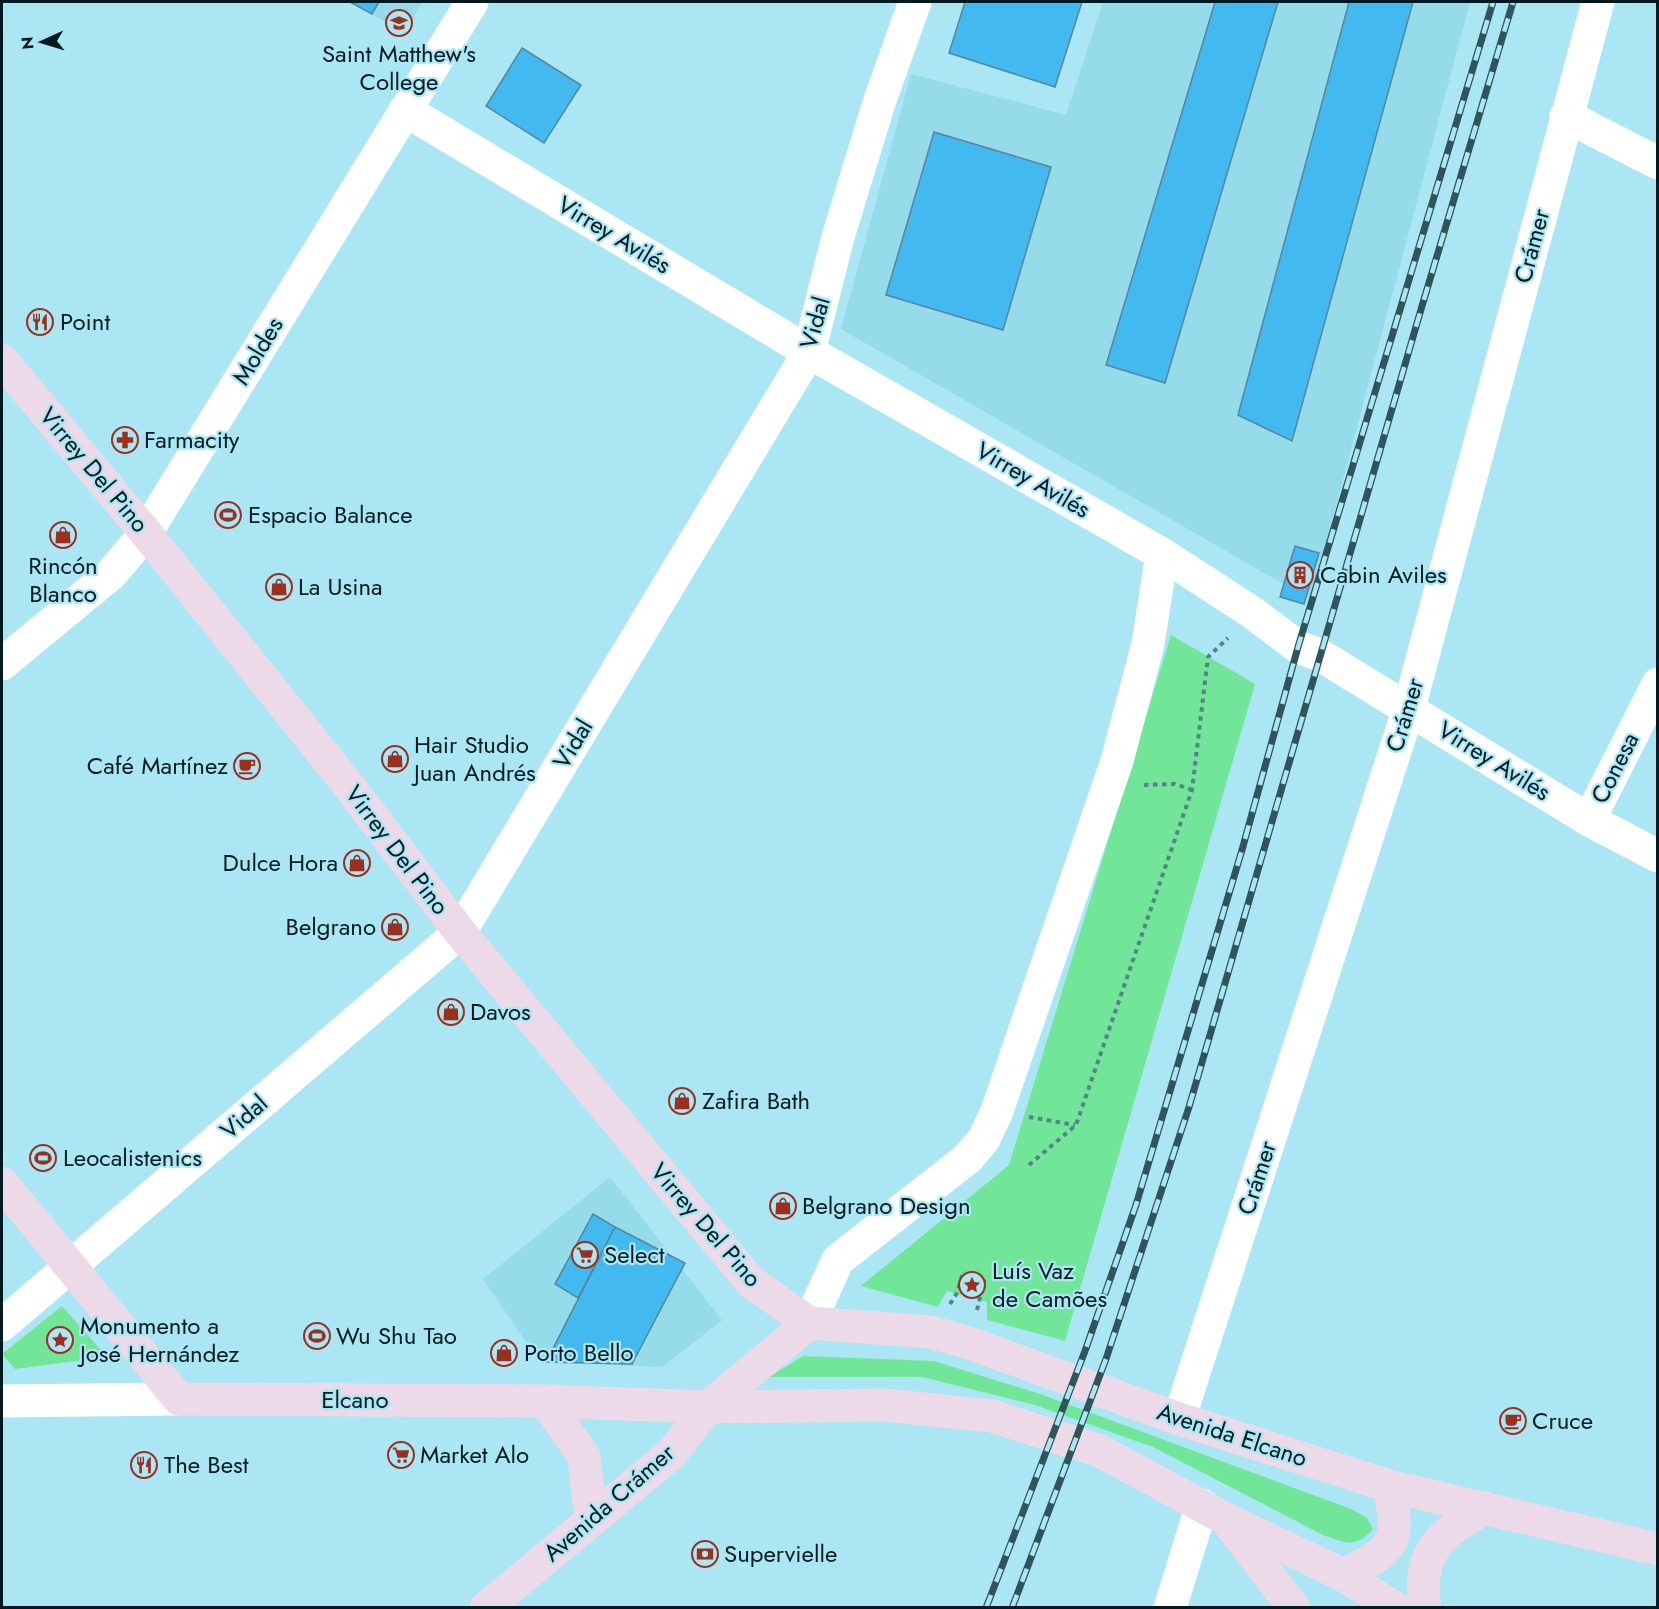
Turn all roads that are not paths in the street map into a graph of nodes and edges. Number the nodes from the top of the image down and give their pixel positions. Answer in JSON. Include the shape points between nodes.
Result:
{"nodes":[{"id":1,"x":472,"y":2,"type":"edge"},
{"id":2,"x":915,"y":2,"type":"edge"},
{"id":3,"x":1598,"y":2,"type":"edge"},
{"id":4,"x":405,"y":110,"type":"junction"},
{"id":5,"x":1566,"y":116,"type":"junction"},
{"id":6,"x":1658,"y":163,"type":"edge"},
{"id":7,"x":809,"y":352,"type":"junction"},
{"id":8,"x":2,"y":360,"type":"edge"},
{"id":9,"x":146,"y":533,"type":"junction"},
{"id":10,"x":1162,"y":554,"type":"junction"},
{"id":11,"x":2,"y":664,"type":"edge"},
{"id":12,"x":1658,"y":684,"type":"edge"},
{"id":13,"x":1409,"y":708,"type":"junction"},
{"id":14,"x":1589,"y":820,"type":"junction"},
{"id":15,"x":1658,"y":856,"type":"edge"},
{"id":16,"x":460,"y":932,"type":"junction"},
{"id":17,"x":2,"y":1183,"type":"edge"},
{"id":18,"x":70,"y":1266,"type":"junction"},
{"id":19,"x":809,"y":1323,"type":"junction"},
{"id":20,"x":2,"y":1325,"type":"edge"},
{"id":21,"x":179,"y":1399,"type":"junction"},
{"id":22,"x":2,"y":1401,"type":"edge"},
{"id":23,"x":545,"y":1401,"type":"junction"},
{"id":24,"x":708,"y":1407,"type":"junction"},
{"id":25,"x":1179,"y":1419,"type":"junction"},
{"id":26,"x":1389,"y":1486,"type":"junction"},
{"id":27,"x":1486,"y":1508,"type":"junction"},
{"id":28,"x":1214,"y":1512,"type":"junction"},
{"id":29,"x":591,"y":1519,"type":"junction"},
{"id":30,"x":1658,"y":1549,"type":"edge"},
{"id":31,"x":1343,"y":1575,"type":"junction"},
{"id":32,"x":486,"y":1608,"type":"edge"},
{"id":33,"x":1170,"y":1608,"type":"edge"},
{"id":34,"x":1294,"y":1608,"type":"edge"},
{"id":35,"x":1395,"y":1608,"type":"edge"},
{"id":36,"x":1425,"y":1608,"type":"edge"}],
"edges":[{"from":1,"to":4,"type":"street","name":"Moldes"},
{"from":2,"to":7,"type":"street","name":"Vidal","via":[[838,237]]},
{"from":3,"to":5,"type":"street","name":"Crámer"},
{"from":4,"to":7,"type":"street","name":"Virrey Avilés"},
{"from":4,"to":9,"type":"street","name":"Moldes"},
{"from":5,"to":6,"type":"street"},
{"from":5,"to":13,"type":"street","name":"Crámer"},
{"from":7,"to":10,"type":"street","name":"Virrey Avilés"},
{"from":7,"to":16,"type":"street","name":"Vidal"},
{"from":8,"to":9,"type":"main road","name":"Virrey Del Pino"},
{"from":9,"to":11,"type":"street","name":"Moldes","via":[[111,574]]},
{"from":9,"to":16,"type":"main road","name":"Virrey Del Pino","via":[[349,786]]},
{"from":10,"to":13,"type":"street","name":"Virrey Avilés","via":[[1298,647],[1320,655]]},
{"from":10,"to":19,"type":"street","via":[[1148,644],[1117,761],[997,1111],[984,1139],[968,1158],[838,1260]]},
{"from":12,"to":14,"type":"street","name":"Conesa"},
{"from":13,"to":14,"type":"street","name":"Virrey Avilés"},
{"from":13,"to":25,"type":"street","name":"Crámer"},
{"from":14,"to":15,"type":"street","name":"Virrey Avilés"},
{"from":16,"to":18,"type":"street","name":"Vidal"},
{"from":16,"to":19,"type":"main road","name":"Virrey Del Pino","via":[[751,1282]]},
{"from":17,"to":18,"type":"main road"},
{"from":18,"to":20,"type":"street","name":"Vidal"},
{"from":18,"to":21,"type":"main road"},
{"from":19,"to":24,"type":"main road","name":"Avenida Crámer"},
{"from":19,"to":25,"type":"main road","name":"Avenida Elcano","via":[[931,1332]]},
{"from":21,"to":22,"type":"street","name":"Elcano"},
{"from":21,"to":23,"type":"main road","name":"Elcano"},
{"from":23,"to":24,"type":"main road","name":"Elcano"},
{"from":23,"to":29,"type":"main road","via":[[584,1456]]},
{"from":24,"to":28,"type":"main road","via":[[884,1405],[992,1416],[1100,1451]]},
{"from":24,"to":29,"type":"main road","name":"Avenida Crámer","via":[[671,1454]]},
{"from":25,"to":26,"type":"main road","name":"Avenida Elcano"},
{"from":26,"to":27,"type":"main road","name":"Avenida Elcano"},
{"from":26,"to":31,"type":"main road","via":[[1396,1520],[1391,1542],[1375,1559]]},
{"from":27,"to":30,"type":"main road","name":"Avenida Elcano"},
{"from":27,"to":36,"type":"main road","via":[[1459,1523],[1436,1545],[1423,1570]]},
{"from":28,"to":31,"type":"main road"},
{"from":28,"to":33,"type":"street"},
{"from":28,"to":34,"type":"main road"},
{"from":29,"to":32,"type":"main road","name":"Avenida Crámer"},
{"from":31,"to":35,"type":"main road"}]}
